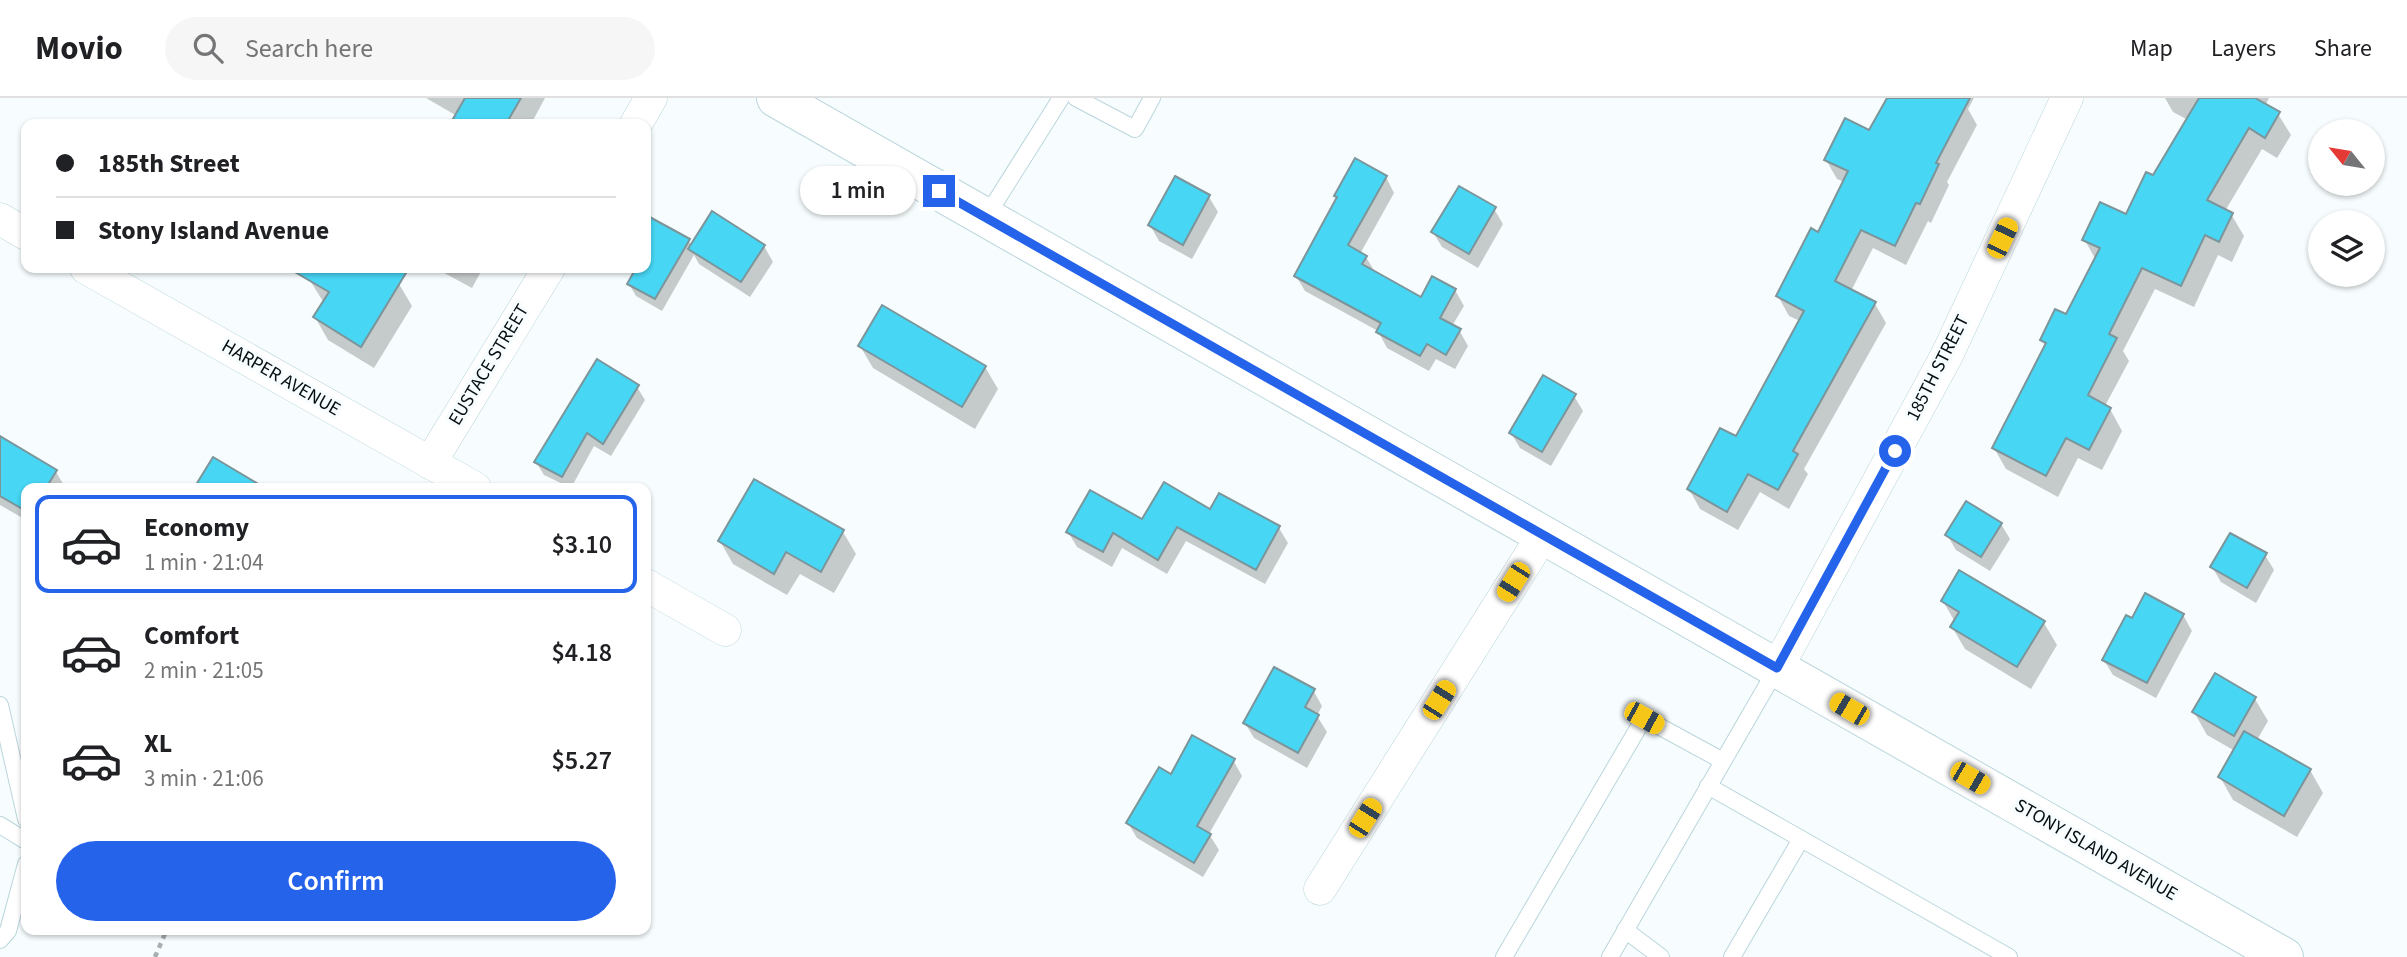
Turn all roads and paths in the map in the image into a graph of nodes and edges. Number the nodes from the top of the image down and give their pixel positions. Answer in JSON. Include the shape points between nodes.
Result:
{"nodes":[{"id":1,"x":651,"y":98,"type":"edge"},
{"id":2,"x":776,"y":98,"type":"edge"},
{"id":3,"x":1061,"y":98,"type":"edge"},
{"id":4,"x":1076,"y":98,"type":"edge"},
{"id":5,"x":1152,"y":98,"type":"edge"},
{"id":6,"x":2067,"y":98,"type":"edge"},
{"id":7,"x":639,"y":119,"type":"edge"},
{"id":8,"x":986,"y":217,"type":"junction"},
{"id":9,"x":0,"y":219,"type":"edge"},
{"id":10,"x":21,"y":231,"type":"edge"},
{"id":11,"x":95,"y":273,"type":"edge"},
{"id":12,"x":545,"y":273,"type":"edge"},
{"id":13,"x":430,"y":463,"type":"junction"},
{"id":14,"x":466,"y":483,"type":"edge"},
{"id":15,"x":1543,"y":535,"type":"junction"},
{"id":16,"x":651,"y":588,"type":"edge"},
{"id":17,"x":725,"y":630,"type":"dead end"},
{"id":18,"x":1777,"y":668,"type":"junction"},
{"id":19,"x":0,"y":705,"type":"edge"},
{"id":20,"x":1723,"y":761,"type":"junction"},
{"id":21,"x":1709,"y":786,"type":"junction"},
{"id":22,"x":21,"y":797,"type":"edge"},
{"id":23,"x":0,"y":825,"type":"edge"},
{"id":24,"x":21,"y":838,"type":"edge"},
{"id":25,"x":1801,"y":839,"type":"junction"},
{"id":26,"x":21,"y":883,"type":"edge"},
{"id":27,"x":1320,"y":888,"type":"dead end"},
{"id":28,"x":1625,"y":930,"type":"junction"},
{"id":29,"x":164,"y":935,"type":"edge"},
{"id":30,"x":0,"y":940,"type":"edge"},
{"id":31,"x":155,"y":957,"type":"edge"},
{"id":32,"x":1504,"y":957,"type":"edge"},
{"id":33,"x":1610,"y":957,"type":"edge"},
{"id":34,"x":1661,"y":957,"type":"edge"},
{"id":35,"x":1732,"y":957,"type":"edge"},
{"id":36,"x":2010,"y":957,"type":"edge"},
{"id":37,"x":2284,"y":957,"type":"edge"}],
"edges":[{"from":1,"to":7,"type":"street"},
{"from":2,"to":8,"type":"street","name":"STONY ISLAND AVENUE"},
{"from":3,"to":8,"type":"lane"},
{"from":4,"to":5,"type":"lane","via":[[1135,129]]},
{"from":6,"to":18,"type":"street","name":"185TH STREET","via":[[1947,355]]},
{"from":8,"to":15,"type":"street","name":"STONY ISLAND AVENUE"},
{"from":9,"to":10,"type":"street"},
{"from":11,"to":13,"type":"street","name":"HARPER AVENUE"},
{"from":12,"to":13,"type":"street","name":"EUSTACE STREET"},
{"from":13,"to":14,"type":"street","name":"HARPER AVENUE"},
{"from":15,"to":18,"type":"street","name":"STONY ISLAND AVENUE"},
{"from":15,"to":27,"type":"street"},
{"from":16,"to":17,"type":"street"},
{"from":18,"to":20,"type":"lane"},
{"from":18,"to":37,"type":"street","name":"STONY ISLAND AVENUE"},
{"from":19,"to":22,"type":"lane"},
{"from":20,"to":21,"type":"lane"},
{"from":20,"to":32,"type":"lane","via":[[1644,718]]},
{"from":21,"to":25,"type":"lane"},
{"from":21,"to":28,"type":"lane"},
{"from":23,"to":24,"type":"lane"},
{"from":25,"to":35,"type":"lane"},
{"from":25,"to":36,"type":"lane"},
{"from":26,"to":30,"type":"lane","via":[[8,931]]},
{"from":28,"to":33,"type":"lane"},
{"from":28,"to":34,"type":"lane"},
{"from":29,"to":31,"type":"path"}]}
